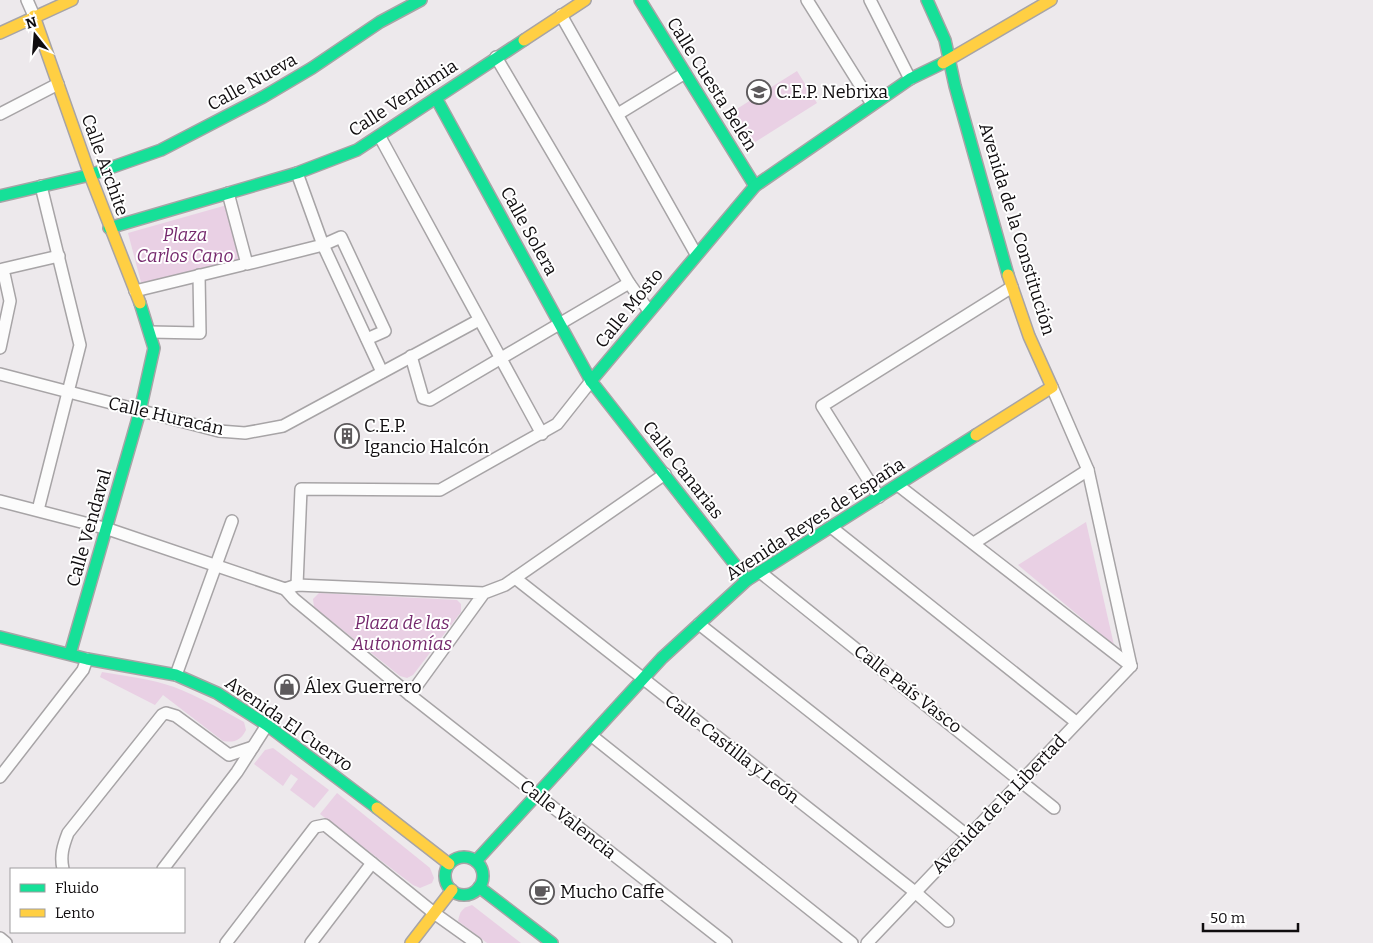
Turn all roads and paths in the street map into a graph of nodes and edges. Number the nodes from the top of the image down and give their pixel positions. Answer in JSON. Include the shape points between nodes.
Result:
{"nodes":[{"id":1,"x":27,"y":0,"type":"edge"},
{"id":2,"x":72,"y":0,"type":"edge"},
{"id":3,"x":421,"y":0,"type":"edge"},
{"id":4,"x":585,"y":0,"type":"edge"},
{"id":5,"x":640,"y":0,"type":"edge"},
{"id":6,"x":807,"y":0,"type":"edge"},
{"id":7,"x":870,"y":0,"type":"edge"},
{"id":8,"x":927,"y":0,"type":"edge"},
{"id":9,"x":1051,"y":0,"type":"edge"},
{"id":10,"x":561,"y":15,"type":"junction"},
{"id":11,"x":34,"y":16,"type":"junction"},
{"id":12,"x":0,"y":33,"type":"edge"},
{"id":13,"x":496,"y":57,"type":"junction"},
{"id":14,"x":951,"y":58,"type":"junction"},
{"id":15,"x":685,"y":73,"type":"junction"},
{"id":16,"x":910,"y":79,"type":"junction"},
{"id":17,"x":58,"y":84,"type":"junction"},
{"id":18,"x":436,"y":98,"type":"junction"},
{"id":19,"x":872,"y":104,"type":"junction"},
{"id":20,"x":0,"y":114,"type":"edge"},
{"id":21,"x":618,"y":114,"type":"junction"},
{"id":22,"x":380,"y":137,"type":"junction"},
{"id":23,"x":297,"y":173,"type":"junction"},
{"id":24,"x":90,"y":175,"type":"junction"},
{"id":25,"x":41,"y":186,"type":"junction"},
{"id":26,"x":755,"y":186,"type":"junction"},
{"id":27,"x":228,"y":193,"type":"junction"},
{"id":28,"x":0,"y":196,"type":"edge"},
{"id":29,"x":109,"y":228,"type":"junction"},
{"id":30,"x":323,"y":245,"type":"junction"},
{"id":31,"x":696,"y":254,"type":"junction"},
{"id":32,"x":59,"y":256,"type":"junction"},
{"id":33,"x":245,"y":265,"type":"junction"},
{"id":34,"x":199,"y":276,"type":"junction"},
{"id":35,"x":628,"y":283,"type":"junction"},
{"id":36,"x":1012,"y":287,"type":"junction"},
{"id":37,"x":135,"y":291,"type":"junction"},
{"id":38,"x":649,"y":311,"type":"junction"},
{"id":39,"x":479,"y":320,"type":"junction"},
{"id":40,"x":560,"y":324,"type":"junction"},
{"id":41,"x":150,"y":332,"type":"junction"},
{"id":42,"x":367,"y":340,"type":"junction"},
{"id":43,"x":0,"y":348,"type":"edge"},
{"id":44,"x":411,"y":356,"type":"junction"},
{"id":45,"x":501,"y":358,"type":"junction"},
{"id":46,"x":382,"y":372,"type":"junction"},
{"id":47,"x":0,"y":374,"type":"edge"},
{"id":48,"x":591,"y":381,"type":"junction"},
{"id":49,"x":1052,"y":387,"type":"junction"},
{"id":50,"x":68,"y":392,"type":"junction"},
{"id":51,"x":140,"y":411,"type":"junction"},
{"id":52,"x":542,"y":434,"type":"junction"},
{"id":53,"x":1088,"y":470,"type":"junction"},
{"id":54,"x":665,"y":474,"type":"junction"},
{"id":55,"x":899,"y":486,"type":"junction"},
{"id":56,"x":879,"y":497,"type":"junction"},
{"id":57,"x":0,"y":501,"type":"edge"},
{"id":58,"x":38,"y":510,"type":"junction"},
{"id":59,"x":232,"y":521,"type":"dead end"},
{"id":60,"x":831,"y":527,"type":"junction"},
{"id":61,"x":108,"y":529,"type":"junction"},
{"id":62,"x":974,"y":543,"type":"junction"},
{"id":63,"x":216,"y":566,"type":"junction"},
{"id":64,"x":760,"y":572,"type":"junction"},
{"id":65,"x":515,"y":578,"type":"junction"},
{"id":66,"x":747,"y":580,"type":"junction"},
{"id":67,"x":297,"y":585,"type":"junction"},
{"id":68,"x":285,"y":589,"type":"junction"},
{"id":69,"x":484,"y":593,"type":"junction"},
{"id":70,"x":699,"y":624,"type":"junction"},
{"id":71,"x":0,"y":636,"type":"edge"},
{"id":72,"x":70,"y":654,"type":"junction"},
{"id":73,"x":87,"y":659,"type":"junction"},
{"id":74,"x":1131,"y":666,"type":"junction"},
{"id":75,"x":176,"y":675,"type":"junction"},
{"id":76,"x":644,"y":680,"type":"junction"},
{"id":77,"x":410,"y":695,"type":"junction"},
{"id":78,"x":1076,"y":722,"type":"junction"},
{"id":79,"x":267,"y":726,"type":"junction"},
{"id":80,"x":592,"y":736,"type":"junction"},
{"id":81,"x":253,"y":747,"type":"junction"},
{"id":82,"x":230,"y":755,"type":"junction"},
{"id":83,"x":237,"y":772,"type":"junction"},
{"id":84,"x":0,"y":777,"type":"edge"},
{"id":85,"x":1022,"y":780,"type":"junction"},
{"id":86,"x":537,"y":795,"type":"junction"},
{"id":87,"x":1054,"y":808,"type":"dead end"},
{"id":88,"x":968,"y":836,"type":"junction"},
{"id":89,"x":476,"y":861,"type":"junction"},
{"id":90,"x":372,"y":863,"type":"junction"},
{"id":91,"x":449,"y":864,"type":"junction"},
{"id":92,"x":63,"y":868,"type":"edge"},
{"id":93,"x":164,"y":868,"type":"edge"},
{"id":94,"x":479,"y":887,"type":"junction"},
{"id":95,"x":452,"y":890,"type":"junction"},
{"id":96,"x":915,"y":892,"type":"junction"},
{"id":97,"x":434,"y":913,"type":"junction"},
{"id":98,"x":948,"y":921,"type":"dead end"},
{"id":99,"x":0,"y":938,"type":"edge"},
{"id":100,"x":232,"y":941,"type":"edge"},
{"id":101,"x":6,"y":943,"type":"edge"},
{"id":102,"x":311,"y":943,"type":"edge"},
{"id":103,"x":411,"y":943,"type":"edge"},
{"id":104,"x":476,"y":943,"type":"edge"},
{"id":105,"x":552,"y":943,"type":"edge"},
{"id":106,"x":726,"y":943,"type":"edge"},
{"id":107,"x":852,"y":943,"type":"edge"},
{"id":108,"x":867,"y":943,"type":"edge"}],
"edges":[{"from":1,"to":11,"type":"street"},
{"from":2,"to":11,"type":"street"},
{"from":3,"to":24,"type":"street","name":"Calle Nueva","via":[[380,22],[263,97],[161,150]]},
{"from":4,"to":10,"type":"street","name":"Calle Vendimia"},
{"from":5,"to":15,"type":"street","name":"Calle Cuesta Belén"},
{"from":6,"to":19,"type":"street"},
{"from":7,"to":16,"type":"street"},
{"from":8,"to":14,"type":"street","name":"Avenida de la Constitución"},
{"from":9,"to":14,"type":"street","name":"Calle Mosto"},
{"from":10,"to":13,"type":"street","name":"Calle Vendimia"},
{"from":10,"to":21,"type":"street"},
{"from":11,"to":12,"type":"street"},
{"from":11,"to":17,"type":"street","name":"Calle Archite"},
{"from":13,"to":18,"type":"street","name":"Calle Vendimia"},
{"from":13,"to":35,"type":"street"},
{"from":14,"to":16,"type":"street","name":"Calle Mosto"},
{"from":14,"to":36,"type":"street","name":"Avenida de la Constitución"},
{"from":15,"to":21,"type":"street"},
{"from":15,"to":26,"type":"street","name":"Calle Cuesta Belén"},
{"from":16,"to":19,"type":"street","name":"Calle Mosto"},
{"from":17,"to":20,"type":"street"},
{"from":17,"to":24,"type":"street","name":"Calle Archite"},
{"from":18,"to":22,"type":"street","name":"Calle Vendimia"},
{"from":18,"to":40,"type":"street","name":"Calle Solera"},
{"from":19,"to":26,"type":"street","name":"Calle Mosto"},
{"from":21,"to":31,"type":"street"},
{"from":22,"to":23,"type":"street","name":"Calle Vendimia","via":[[357,150]]},
{"from":22,"to":39,"type":"street"},
{"from":23,"to":27,"type":"street","name":"Calle Vendimia"},
{"from":23,"to":30,"type":"street"},
{"from":24,"to":25,"type":"street","name":"Calle Nueva"},
{"from":24,"to":29,"type":"street","name":"Calle Archite"},
{"from":25,"to":28,"type":"street","name":"Calle Nueva"},
{"from":25,"to":32,"type":"street"},
{"from":26,"to":31,"type":"street","name":"Calle Mosto"},
{"from":27,"to":29,"type":"street","name":"Calle Vendimia"},
{"from":27,"to":33,"type":"street"},
{"from":29,"to":37,"type":"street","name":"Calle Archite"},
{"from":30,"to":33,"type":"street"},
{"from":30,"to":42,"type":"street"},
{"from":30,"to":42,"type":"street","via":[[341,237],[381,322],[385,331]]},
{"from":31,"to":38,"type":"street","name":"Calle Mosto"},
{"from":32,"to":43,"type":"street","via":[[2,269],[10,301]]},
{"from":32,"to":50,"type":"street","via":[[80,345]]},
{"from":33,"to":34,"type":"street"},
{"from":34,"to":37,"type":"street"},
{"from":34,"to":41,"type":"street","via":[[200,333]]},
{"from":35,"to":38,"type":"street"},
{"from":35,"to":40,"type":"street"},
{"from":36,"to":49,"type":"street","name":"Avenida de la Constitución"},
{"from":36,"to":56,"type":"street","via":[[822,406]]},
{"from":37,"to":41,"type":"street","name":"Calle Archite"},
{"from":38,"to":48,"type":"street","name":"Calle Mosto"},
{"from":39,"to":44,"type":"street","name":"Calle Huracán"},
{"from":39,"to":45,"type":"street"},
{"from":40,"to":45,"type":"street"},
{"from":40,"to":48,"type":"street","name":"Calle Solera"},
{"from":41,"to":51,"type":"street","name":"Calle Archite","via":[[154,348]]},
{"from":42,"to":46,"type":"street"},
{"from":44,"to":45,"type":"street","via":[[423,398],[430,400]]},
{"from":44,"to":46,"type":"street","name":"Calle Huracán"},
{"from":45,"to":52,"type":"street"},
{"from":46,"to":51,"type":"street","name":"Calle Huracán","via":[[283,426],[245,433],[219,431]]},
{"from":47,"to":50,"type":"street","name":"Calle Huracán"},
{"from":48,"to":52,"type":"street","name":"Calle Mosto","via":[[557,424]]},
{"from":48,"to":54,"type":"street","name":"Calle Canarias"},
{"from":49,"to":53,"type":"street","name":"Avenida de la Constitución"},
{"from":49,"to":55,"type":"street","name":"Avenida Reyes de España"},
{"from":50,"to":51,"type":"street","name":"Calle Huracán"},
{"from":50,"to":58,"type":"street"},
{"from":51,"to":61,"type":"street","name":"Calle Vendaval"},
{"from":52,"to":67,"type":"street","name":"Calle Mosto","via":[[440,490],[301,489]]},
{"from":53,"to":62,"type":"street"},
{"from":53,"to":74,"type":"street","name":"Avenida de la Constitución"},
{"from":54,"to":65,"type":"street"},
{"from":54,"to":66,"type":"street","name":"Calle Canarias"},
{"from":55,"to":56,"type":"street","name":"Avenida Reyes de España"},
{"from":55,"to":62,"type":"street"},
{"from":56,"to":60,"type":"street","name":"Avenida Reyes de España"},
{"from":57,"to":58,"type":"street"},
{"from":58,"to":61,"type":"street"},
{"from":59,"to":63,"type":"street"},
{"from":60,"to":64,"type":"street","name":"Avenida Reyes de España"},
{"from":60,"to":78,"type":"street"},
{"from":61,"to":63,"type":"street"},
{"from":61,"to":72,"type":"street","name":"Calle Vendaval"},
{"from":62,"to":74,"type":"street"},
{"from":63,"to":68,"type":"street"},
{"from":63,"to":75,"type":"street"},
{"from":64,"to":66,"type":"street","name":"Avenida Reyes de España"},
{"from":64,"to":85,"type":"street","name":"Calle País Vasco"},
{"from":65,"to":69,"type":"street"},
{"from":65,"to":76,"type":"street","name":"Calle Castilla y León"},
{"from":66,"to":70,"type":"street","name":"Avenida Reyes de España"},
{"from":67,"to":68,"type":"street"},
{"from":67,"to":69,"type":"street"},
{"from":68,"to":77,"type":"street"},
{"from":69,"to":77,"type":"street"},
{"from":70,"to":76,"type":"street","name":"Avenida Reyes de España","via":[[662,658]]},
{"from":70,"to":88,"type":"street"},
{"from":71,"to":72,"type":"street","name":"Avenida El Cuervo"},
{"from":72,"to":73,"type":"street","name":"Avenida El Cuervo"},
{"from":73,"to":75,"type":"street","name":"Avenida El Cuervo"},
{"from":73,"to":84,"type":"street","via":[[83,670]]},
{"from":74,"to":78,"type":"street","name":"Avenida de la Libertad"},
{"from":75,"to":79,"type":"street","name":"Avenida El Cuervo","via":[[217,693]]},
{"from":76,"to":80,"type":"street","name":"Avenida Reyes de España"},
{"from":76,"to":96,"type":"street","name":"Calle Castilla y León"},
{"from":77,"to":86,"type":"street","name":"Calle Valencia"},
{"from":78,"to":85,"type":"street","name":"Avenida de la Libertad"},
{"from":79,"to":81,"type":"street"},
{"from":79,"to":91,"type":"street","name":"Avenida El Cuervo"},
{"from":80,"to":86,"type":"street","name":"Avenida Reyes de España"},
{"from":80,"to":107,"type":"street"},
{"from":81,"to":82,"type":"street"},
{"from":81,"to":83,"type":"street"},
{"from":82,"to":83,"type":"street"},
{"from":82,"to":92,"type":"street","via":[[176,716],[166,713],[158,718],[68,833],[63,846]]},
{"from":83,"to":93,"type":"street"},
{"from":85,"to":87,"type":"street","name":"Calle País Vasco"},
{"from":85,"to":88,"type":"street","name":"Avenida de la Libertad"},
{"from":86,"to":89,"type":"street","name":"Avenida Reyes de España"},
{"from":86,"to":106,"type":"street","name":"Calle Valencia"},
{"from":88,"to":96,"type":"street","name":"Avenida de la Libertad"},
{"from":89,"to":91,"type":"street","via":[[458,858]]},
{"from":89,"to":94,"type":"street","via":[[482,870]]},
{"from":90,"to":97,"type":"street"},
{"from":90,"to":100,"type":"street","via":[[325,825],[315,827]]},
{"from":90,"to":102,"type":"street"},
{"from":91,"to":95,"type":"street","via":[[446,881]]},
{"from":94,"to":95,"type":"street","via":[[469,894]]},
{"from":94,"to":105,"type":"street"},
{"from":95,"to":97,"type":"street"},
{"from":96,"to":98,"type":"street","name":"Calle Castilla y León"},
{"from":96,"to":108,"type":"street","name":"Avenida de la Libertad"},
{"from":97,"to":103,"type":"street"},
{"from":97,"to":104,"type":"street"},
{"from":99,"to":101,"type":"street"}]}
